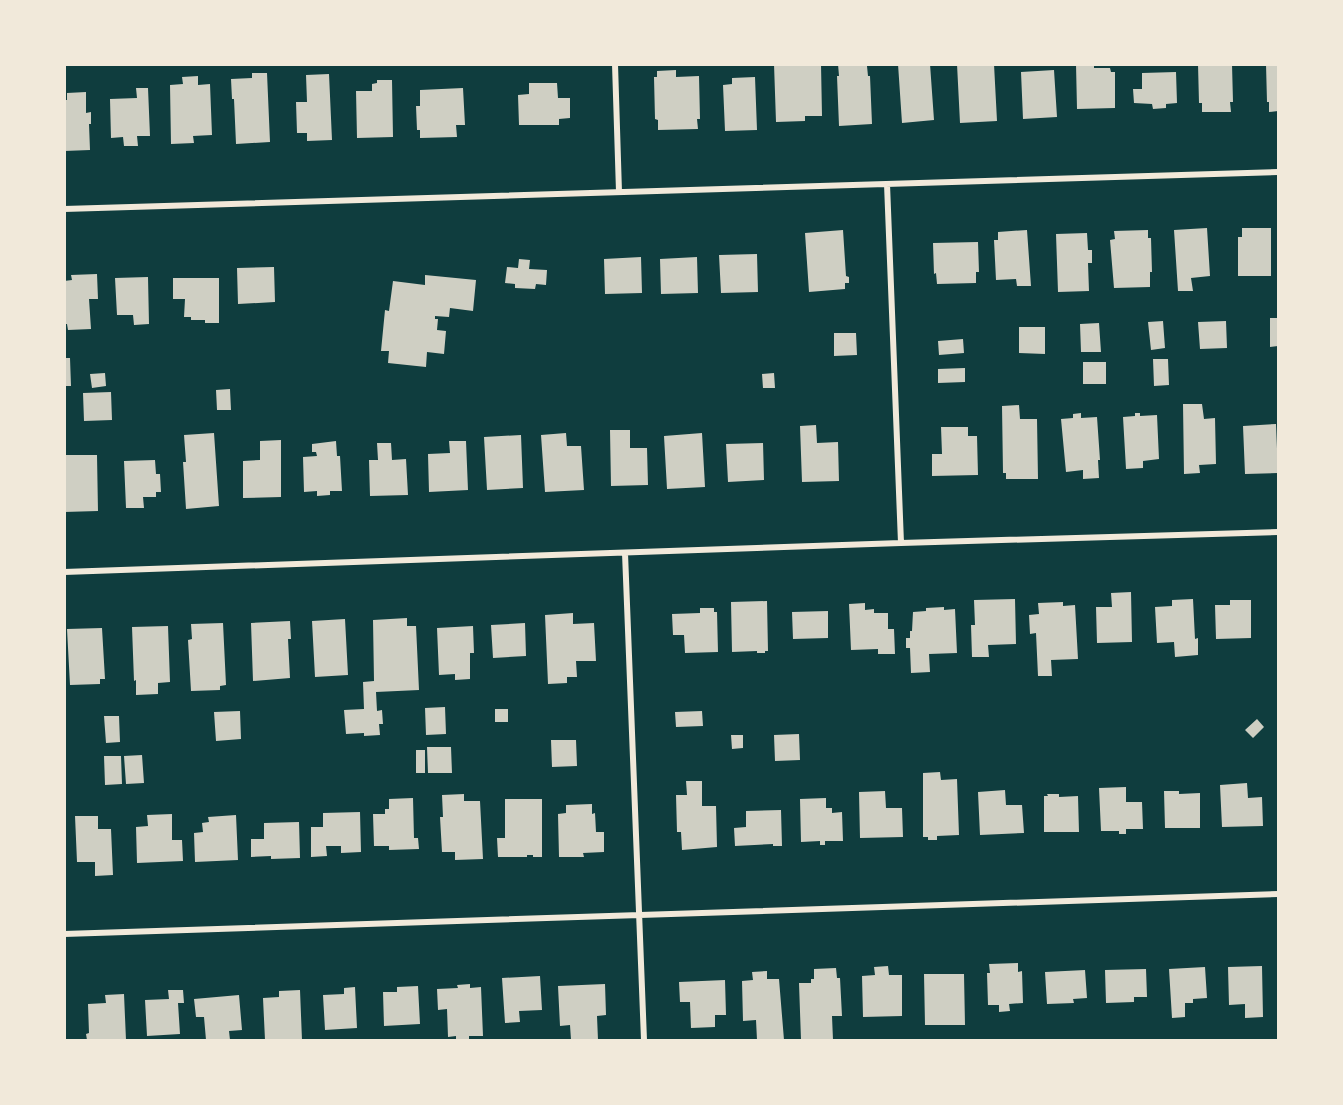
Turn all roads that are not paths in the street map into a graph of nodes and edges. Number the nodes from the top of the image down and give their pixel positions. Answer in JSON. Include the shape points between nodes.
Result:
{"nodes":[{"id":1,"x":615,"y":64,"type":"edge"},
{"id":2,"x":1278,"y":172,"type":"edge"},
{"id":3,"x":887,"y":184,"type":"junction"},
{"id":4,"x":619,"y":192,"type":"junction"},
{"id":5,"x":64,"y":209,"type":"edge"},
{"id":6,"x":1278,"y":532,"type":"edge"},
{"id":7,"x":901,"y":543,"type":"junction"},
{"id":8,"x":625,"y":553,"type":"junction"},
{"id":9,"x":64,"y":572,"type":"edge"},
{"id":10,"x":1278,"y":894,"type":"edge"},
{"id":11,"x":639,"y":915,"type":"junction"},
{"id":12,"x":64,"y":934,"type":"edge"},
{"id":13,"x":644,"y":1041,"type":"edge"}],
"edges":[{"from":1,"to":4,"type":"street"},
{"from":2,"to":3,"type":"street"},
{"from":3,"to":4,"type":"street"},
{"from":3,"to":7,"type":"street"},
{"from":4,"to":5,"type":"street"},
{"from":6,"to":7,"type":"street"},
{"from":7,"to":8,"type":"street"},
{"from":8,"to":9,"type":"street"},
{"from":8,"to":11,"type":"street"},
{"from":10,"to":11,"type":"street"},
{"from":11,"to":12,"type":"street"},
{"from":11,"to":13,"type":"street"}]}
